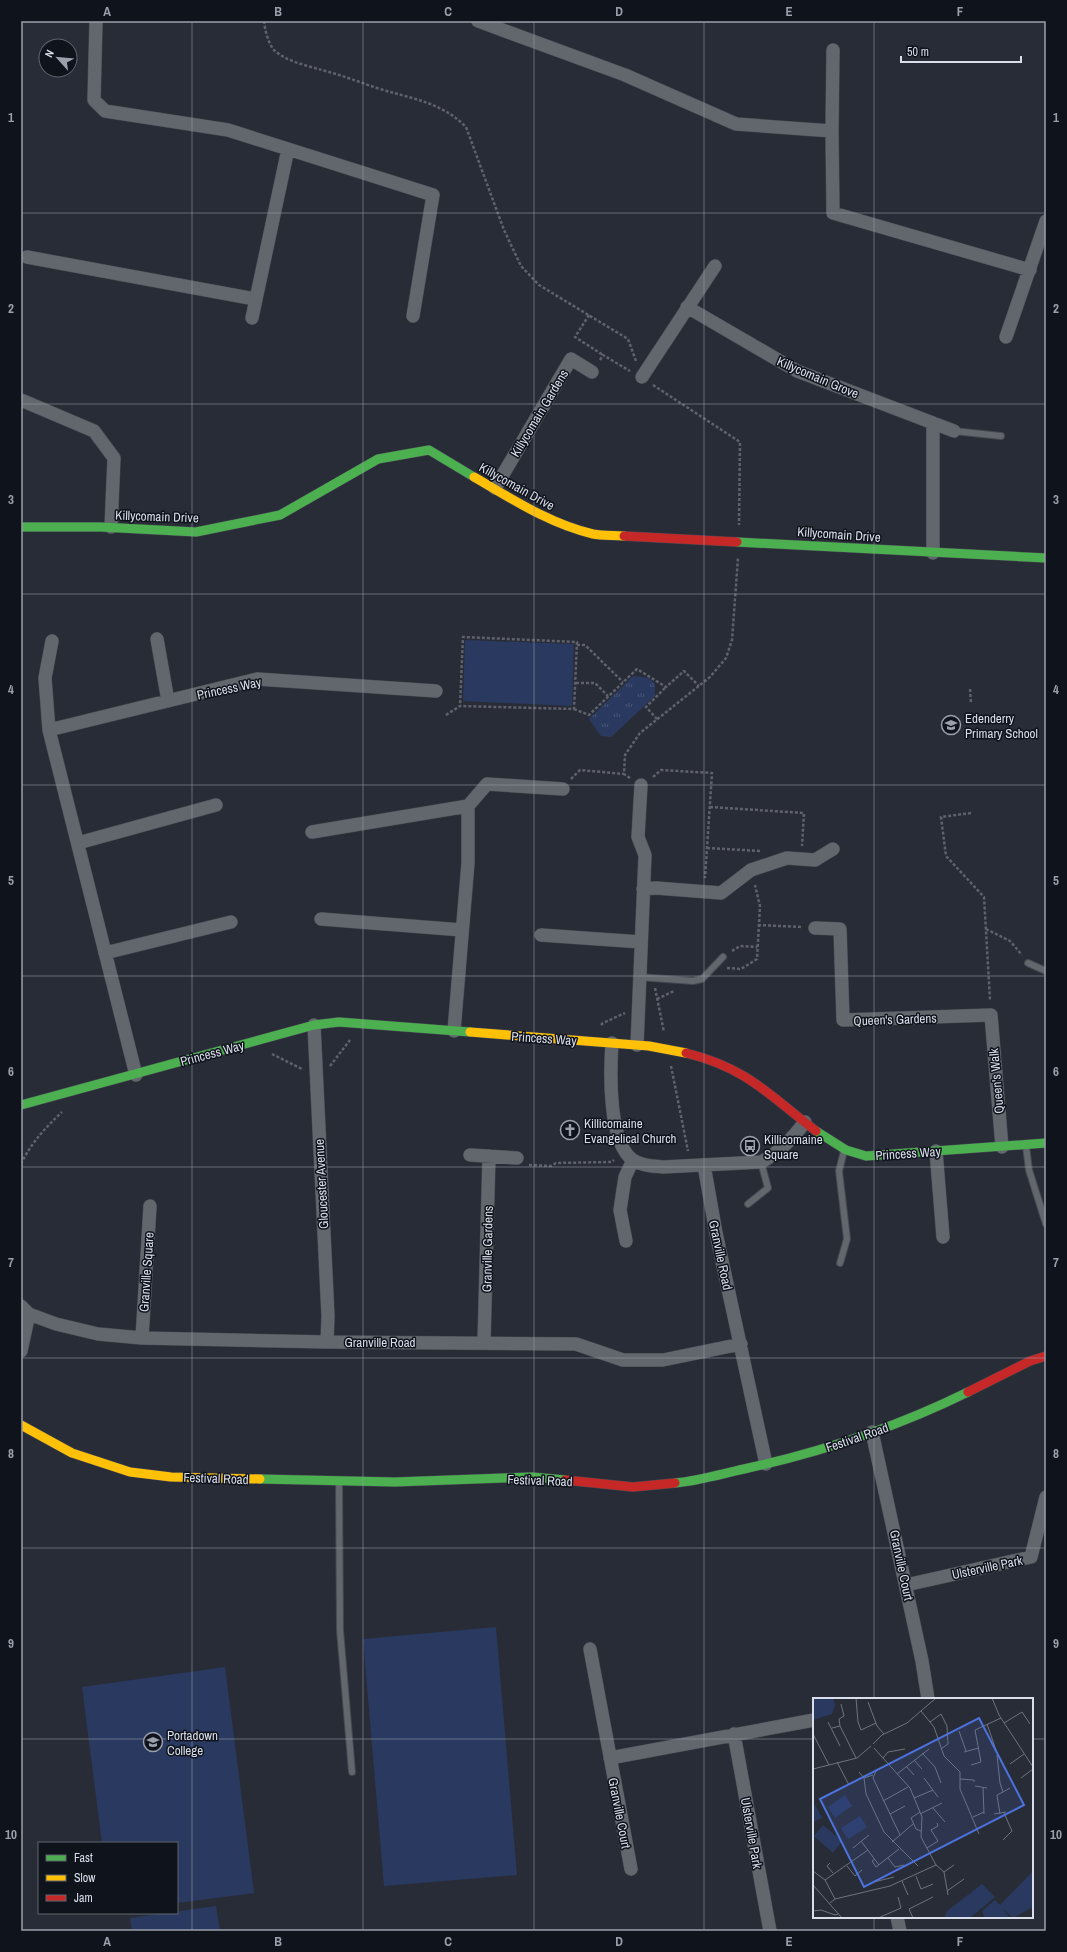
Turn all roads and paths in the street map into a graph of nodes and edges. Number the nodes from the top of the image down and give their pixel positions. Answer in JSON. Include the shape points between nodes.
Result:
{"nodes":[{"id":1,"x":96,"y":21,"type":"edge"},
{"id":2,"x":264,"y":21,"type":"edge"},
{"id":3,"x":478,"y":21,"type":"edge"},
{"id":4,"x":833,"y":50,"type":"dead end"},
{"id":5,"x":832,"y":131,"type":"junction"},
{"id":6,"x":288,"y":149,"type":"junction"},
{"id":7,"x":1046,"y":221,"type":"edge"},
{"id":8,"x":1046,"y":226,"type":"edge"},
{"id":9,"x":27,"y":257,"type":"dead end"},
{"id":10,"x":715,"y":266,"type":"dead end"},
{"id":11,"x":1030,"y":270,"type":"junction"},
{"id":12,"x":255,"y":299,"type":"junction"},
{"id":13,"x":687,"y":307,"type":"junction"},
{"id":14,"x":589,"y":315,"type":"junction"},
{"id":15,"x":413,"y":316,"type":"dead end"},
{"id":16,"x":252,"y":318,"type":"dead end"},
{"id":17,"x":1006,"y":336,"type":"dead end"},
{"id":18,"x":603,"y":355,"type":"junction"},
{"id":19,"x":592,"y":372,"type":"joint"},
{"id":20,"x":642,"y":378,"type":"junction"},
{"id":21,"x":21,"y":400,"type":"edge"},
{"id":22,"x":932,"y":423,"type":"junction"},
{"id":23,"x":954,"y":431,"type":"joint"},
{"id":24,"x":1001,"y":436,"type":"dead end"},
{"id":25,"x":495,"y":488,"type":"junction"},
{"id":26,"x":21,"y":526,"type":"edge"},
{"id":27,"x":111,"y":527,"type":"junction"},
{"id":28,"x":739,"y":541,"type":"junction"},
{"id":29,"x":933,"y":553,"type":"junction"},
{"id":30,"x":1046,"y":558,"type":"edge"},
{"id":31,"x":157,"y":639,"type":"dead end"},
{"id":32,"x":52,"y":641,"type":"dead end"},
{"id":33,"x":577,"y":645,"type":"junction"},
{"id":34,"x":623,"y":682,"type":"junction"},
{"id":35,"x":576,"y":683,"type":"junction"},
{"id":36,"x":699,"y":686,"type":"junction"},
{"id":37,"x":666,"y":687,"type":"junction"},
{"id":38,"x":970,"y":689,"type":"dead end"},
{"id":39,"x":436,"y":691,"type":"dead end"},
{"id":40,"x":608,"y":696,"type":"junction"},
{"id":41,"x":168,"y":701,"type":"junction"},
{"id":42,"x":971,"y":703,"type":"dead end"},
{"id":43,"x":460,"y":706,"type":"junction"},
{"id":44,"x":574,"y":709,"type":"junction"},
{"id":45,"x":446,"y":715,"type":"dead end"},
{"id":46,"x":657,"y":719,"type":"junction"},
{"id":47,"x":49,"y":730,"type":"junction"},
{"id":48,"x":624,"y":774,"type":"junction"},
{"id":49,"x":641,"y":785,"type":"junction"},
{"id":50,"x":563,"y":788,"type":"joint"},
{"id":51,"x":216,"y":805,"type":"dead end"},
{"id":52,"x":468,"y":806,"type":"junction"},
{"id":53,"x":710,"y":807,"type":"junction"},
{"id":54,"x":970,"y":813,"type":"dead end"},
{"id":55,"x":312,"y":832,"type":"dead end"},
{"id":56,"x":78,"y":843,"type":"junction"},
{"id":57,"x":707,"y":848,"type":"junction"},
{"id":58,"x":833,"y":849,"type":"dead end"},
{"id":59,"x":786,"y":858,"type":"junction"},
{"id":60,"x":802,"y":859,"type":"junction"},
{"id":61,"x":751,"y":870,"type":"junction"},
{"id":62,"x":643,"y":889,"type":"junction"},
{"id":63,"x":704,"y":892,"type":"junction"},
{"id":64,"x":321,"y":919,"type":"dead end"},
{"id":65,"x":231,"y":922,"type":"dead end"},
{"id":66,"x":758,"y":925,"type":"junction"},
{"id":67,"x":815,"y":928,"type":"joint"},
{"id":68,"x":986,"y":929,"type":"junction"},
{"id":69,"x":462,"y":930,"type":"junction"},
{"id":70,"x":541,"y":936,"type":"dead end"},
{"id":71,"x":641,"y":942,"type":"junction"},
{"id":72,"x":757,"y":947,"type":"junction"},
{"id":73,"x":105,"y":953,"type":"junction"},
{"id":74,"x":723,"y":957,"type":"joint"},
{"id":75,"x":1028,"y":963,"type":"joint"},
{"id":76,"x":715,"y":966,"type":"junction"},
{"id":77,"x":1046,"y":971,"type":"edge"},
{"id":78,"x":639,"y":977,"type":"junction"},
{"id":79,"x":653,"y":978,"type":"junction"},
{"id":80,"x":991,"y":1015,"type":"junction"},
{"id":81,"x":363,"y":1023,"type":"junction"},
{"id":82,"x":314,"y":1025,"type":"junction"},
{"id":83,"x":454,"y":1031,"type":"junction"},
{"id":84,"x":257,"y":1041,"type":"junction"},
{"id":85,"x":612,"y":1043,"type":"junction"},
{"id":86,"x":637,"y":1045,"type":"junction"},
{"id":87,"x":667,"y":1048,"type":"junction"},
{"id":88,"x":136,"y":1074,"type":"junction"},
{"id":89,"x":316,"y":1076,"type":"junction"},
{"id":90,"x":21,"y":1105,"type":"edge"},
{"id":91,"x":66,"y":1109,"type":"dead end"},
{"id":92,"x":805,"y":1122,"type":"junction"},
{"id":93,"x":1046,"y":1143,"type":"edge"},
{"id":94,"x":1026,"y":1145,"type":"junction"},
{"id":95,"x":1002,"y":1147,"type":"junction"},
{"id":96,"x":624,"y":1150,"type":"junction"},
{"id":97,"x":844,"y":1150,"type":"junction"},
{"id":98,"x":936,"y":1151,"type":"junction"},
{"id":99,"x":470,"y":1155,"type":"dead end"},
{"id":100,"x":489,"y":1156,"type":"junction"},
{"id":101,"x":517,"y":1158,"type":"joint"},
{"id":102,"x":633,"y":1160,"type":"junction"},
{"id":103,"x":761,"y":1162,"type":"junction"},
{"id":104,"x":21,"y":1164,"type":"edge"},
{"id":105,"x":697,"y":1165,"type":"junction"},
{"id":106,"x":748,"y":1204,"type":"dead end"},
{"id":107,"x":150,"y":1206,"type":"dead end"},
{"id":108,"x":1046,"y":1224,"type":"edge"},
{"id":109,"x":943,"y":1237,"type":"dead end"},
{"id":110,"x":626,"y":1241,"type":"dead end"},
{"id":111,"x":840,"y":1262,"type":"dead end"},
{"id":112,"x":25,"y":1310,"type":"edge"},
{"id":113,"x":142,"y":1338,"type":"junction"},
{"id":114,"x":327,"y":1342,"type":"junction"},
{"id":115,"x":484,"y":1342,"type":"junction"},
{"id":116,"x":741,"y":1344,"type":"junction"},
{"id":117,"x":21,"y":1351,"type":"edge"},
{"id":118,"x":1046,"y":1356,"type":"edge"},
{"id":119,"x":21,"y":1425,"type":"edge"},
{"id":120,"x":872,"y":1432,"type":"junction"},
{"id":121,"x":766,"y":1464,"type":"junction"},
{"id":122,"x":339,"y":1481,"type":"junction"},
{"id":123,"x":1046,"y":1497,"type":"edge"},
{"id":124,"x":906,"y":1585,"type":"junction"},
{"id":125,"x":590,"y":1649,"type":"dead end"},
{"id":126,"x":928,"y":1698,"type":"edge"},
{"id":127,"x":813,"y":1720,"type":"edge"},
{"id":128,"x":734,"y":1734,"type":"junction"},
{"id":129,"x":610,"y":1758,"type":"junction"},
{"id":130,"x":352,"y":1772,"type":"dead end"},
{"id":131,"x":631,"y":1869,"type":"dead end"},
{"id":132,"x":897,"y":1918,"type":"edge"},
{"id":133,"x":770,"y":1931,"type":"edge"},
{"id":134,"x":900,"y":1931,"type":"edge"}],
"edges":[{"from":1,"to":6,"type":"street","via":[[94,100],[105,111],[228,130]]},
{"from":2,"to":14,"type":"path","via":[[274,49],[282,55],[379,89],[429,102],[459,120],[466,127],[504,230],[521,266],[539,285]]},
{"from":3,"to":5,"type":"street","via":[[625,75],[736,124]]},
{"from":4,"to":5,"type":"street"},
{"from":5,"to":11,"type":"street","via":[[832,213]]},
{"from":6,"to":12,"type":"street"},
{"from":6,"to":15,"type":"street","via":[[433,195]]},
{"from":7,"to":8,"type":"street"},
{"from":8,"to":11,"type":"street"},
{"from":9,"to":12,"type":"street"},
{"from":10,"to":13,"type":"street"},
{"from":11,"to":17,"type":"street"},
{"from":12,"to":16,"type":"street"},
{"from":13,"to":20,"type":"street"},
{"from":13,"to":22,"type":"street","name":"Killycomain Grove","via":[[797,371]]},
{"from":14,"to":18,"type":"path","via":[[575,337]]},
{"from":14,"to":20,"type":"path","via":[[628,339]]},
{"from":18,"to":19,"type":"path"},
{"from":18,"to":20,"type":"path"},
{"from":19,"to":25,"type":"street","name":"Killycomain Gardens","via":[[571,359]]},
{"from":20,"to":28,"type":"path","via":[[740,442]]},
{"from":21,"to":27,"type":"street","via":[[94,431],[114,458]]},
{"from":22,"to":23,"type":"street","name":"Killycomain Grove"},
{"from":22,"to":29,"type":"street"},
{"from":23,"to":24,"type":"lane"},
{"from":25,"to":27,"type":"street","name":"Killycomain Drive","via":[[429,450],[378,459],[280,515],[196,532]]},
{"from":25,"to":28,"type":"street","name":"Killycomain Drive","via":[[532,511],[594,534]]},
{"from":26,"to":27,"type":"street","name":"Killycomain Drive"},
{"from":28,"to":29,"type":"street","name":"Killycomain Drive"},
{"from":28,"to":36,"type":"path","via":[[732,640],[726,658]]},
{"from":29,"to":30,"type":"street","name":"Killycomain Drive"},
{"from":31,"to":41,"type":"street"},
{"from":32,"to":47,"type":"street","via":[[45,678]]},
{"from":33,"to":34,"type":"path","via":[[585,645]]},
{"from":33,"to":35,"type":"path"},
{"from":33,"to":43,"type":"path","via":[[577,642],[463,637]]},
{"from":34,"to":37,"type":"path","via":[[637,669]]},
{"from":34,"to":40,"type":"path"},
{"from":35,"to":40,"type":"path","via":[[595,684]]},
{"from":35,"to":44,"type":"path"},
{"from":36,"to":37,"type":"path","via":[[684,671]]},
{"from":36,"to":46,"type":"path"},
{"from":37,"to":46,"type":"path","via":[[646,707]]},
{"from":38,"to":42,"type":"path"},
{"from":39,"to":41,"type":"street","name":"Princess Way","via":[[257,679]]},
{"from":40,"to":44,"type":"path","via":[[588,715]]},
{"from":41,"to":47,"type":"street","name":"Princess Way"},
{"from":43,"to":44,"type":"path"},
{"from":43,"to":45,"type":"path"},
{"from":46,"to":48,"type":"path","via":[[640,733],[625,755]]},
{"from":47,"to":56,"type":"street"},
{"from":48,"to":49,"type":"path"},
{"from":48,"to":50,"type":"path","via":[[580,770]]},
{"from":49,"to":53,"type":"path","via":[[661,770],[712,773]]},
{"from":49,"to":62,"type":"street","via":[[638,837],[645,855]]},
{"from":50,"to":52,"type":"street","via":[[487,784]]},
{"from":51,"to":56,"type":"street"},
{"from":52,"to":55,"type":"street"},
{"from":52,"to":69,"type":"street","via":[[468,863]]},
{"from":53,"to":57,"type":"path"},
{"from":53,"to":60,"type":"path","via":[[804,813]]},
{"from":54,"to":68,"type":"path","via":[[941,817],[946,856],[984,897]]},
{"from":56,"to":73,"type":"street"},
{"from":57,"to":59,"type":"path","via":[[781,852]]},
{"from":57,"to":63,"type":"path"},
{"from":58,"to":60,"type":"street","via":[[815,860]]},
{"from":59,"to":60,"type":"street"},
{"from":59,"to":61,"type":"street"},
{"from":61,"to":63,"type":"street","via":[[721,893]]},
{"from":61,"to":66,"type":"path","via":[[760,906]]},
{"from":62,"to":63,"type":"street"},
{"from":62,"to":71,"type":"street"},
{"from":64,"to":69,"type":"street"},
{"from":65,"to":73,"type":"street"},
{"from":66,"to":67,"type":"path"},
{"from":66,"to":72,"type":"path"},
{"from":67,"to":80,"type":"street","name":"Queen's Gardens","via":[[840,929],[843,1020]]},
{"from":68,"to":75,"type":"path","via":[[1010,941]]},
{"from":68,"to":80,"type":"path"},
{"from":69,"to":83,"type":"street"},
{"from":70,"to":71,"type":"street"},
{"from":71,"to":78,"type":"street"},
{"from":72,"to":74,"type":"path","via":[[740,946]]},
{"from":72,"to":76,"type":"path","via":[[756,959],[741,969]]},
{"from":73,"to":88,"type":"street"},
{"from":74,"to":76,"type":"lane"},
{"from":75,"to":77,"type":"lane"},
{"from":76,"to":79,"type":"lane","via":[[702,979],[697,980]]},
{"from":78,"to":79,"type":"lane"},
{"from":78,"to":86,"type":"street"},
{"from":79,"to":87,"type":"path"},
{"from":80,"to":95,"type":"street","name":"Queen's Walk"},
{"from":81,"to":82,"type":"street","name":"Princess Way"},
{"from":81,"to":83,"type":"street","name":"Princess Way"},
{"from":81,"to":89,"type":"path","via":[[328,1068]]},
{"from":82,"to":84,"type":"street","name":"Princess Way"},
{"from":82,"to":89,"type":"street","name":"Gloucester Avenue"},
{"from":83,"to":85,"type":"street","name":"Princess Way"},
{"from":84,"to":88,"type":"street","name":"Princess Way"},
{"from":84,"to":89,"type":"path","via":[[268,1052]]},
{"from":85,"to":86,"type":"street","name":"Princess Way"},
{"from":85,"to":96,"type":"street","via":[[611,1082],[617,1136]]},
{"from":86,"to":87,"type":"street","name":"Princess Way"},
{"from":87,"to":92,"type":"street","name":"Princess Way","via":[[712,1060],[736,1071],[761,1086],[796,1112]]},
{"from":87,"to":105,"type":"path"},
{"from":88,"to":90,"type":"street","name":"Princess Way"},
{"from":89,"to":114,"type":"street","name":"Gloucester Avenue","via":[[328,1316]]},
{"from":91,"to":104,"type":"path","via":[[43,1129],[27,1150]]},
{"from":92,"to":97,"type":"street","name":"Princess Way"},
{"from":92,"to":103,"type":"street","via":[[778,1152]]},
{"from":93,"to":94,"type":"street","name":"Princess Way"},
{"from":94,"to":95,"type":"street","name":"Princess Way"},
{"from":94,"to":108,"type":"lane","via":[[1029,1170]]},
{"from":95,"to":98,"type":"street","name":"Princess Way"},
{"from":96,"to":101,"type":"path","via":[[612,1162],[526,1165]]},
{"from":96,"to":102,"type":"street"},
{"from":97,"to":98,"type":"street","name":"Princess Way","via":[[866,1156]]},
{"from":97,"to":111,"type":"lane","via":[[839,1171],[847,1240]]},
{"from":98,"to":109,"type":"street"},
{"from":99,"to":100,"type":"street"},
{"from":100,"to":101,"type":"street"},
{"from":100,"to":115,"type":"street","name":"Granville Gardens"},
{"from":102,"to":105,"type":"street","via":[[647,1165]]},
{"from":102,"to":110,"type":"street","via":[[625,1177],[620,1210]]},
{"from":103,"to":105,"type":"street"},
{"from":103,"to":106,"type":"lane","via":[[768,1188]]},
{"from":105,"to":116,"type":"street","name":"Granville Road","via":[[716,1233]]},
{"from":107,"to":113,"type":"street","name":"Granville Square"},
{"from":112,"to":113,"type":"street","name":"Granville Road","via":[[56,1324],[98,1334]]},
{"from":112,"to":117,"type":"street"},
{"from":113,"to":114,"type":"street","name":"Granville Road"},
{"from":114,"to":115,"type":"street","name":"Granville Road"},
{"from":115,"to":116,"type":"street","name":"Granville Road","via":[[576,1344],[623,1360],[663,1360]]},
{"from":116,"to":121,"type":"street","name":"Granville Road"},
{"from":118,"to":120,"type":"street","name":"Festival Road","via":[[1030,1361],[928,1412]]},
{"from":119,"to":122,"type":"street","name":"Festival Road","via":[[72,1453],[130,1472],[171,1477]]},
{"from":120,"to":121,"type":"street","name":"Festival Road","via":[[837,1445]]},
{"from":120,"to":124,"type":"street","name":"Granville Court"},
{"from":121,"to":122,"type":"street","name":"Festival Road","via":[[685,1482],[633,1486],[532,1477],[395,1482]]},
{"from":122,"to":130,"type":"lane","via":[[340,1630]]},
{"from":123,"to":124,"type":"street","name":"Ulsterville Park","via":[[1031,1557]]},
{"from":124,"to":126,"type":"street","name":"Granville Court"},
{"from":125,"to":129,"type":"street","name":"Granville Court"},
{"from":127,"to":128,"type":"street"},
{"from":128,"to":129,"type":"street"},
{"from":128,"to":133,"type":"street","name":"Ulsterville Park"},
{"from":129,"to":131,"type":"street","name":"Granville Court"},
{"from":132,"to":134,"type":"street"}]}
